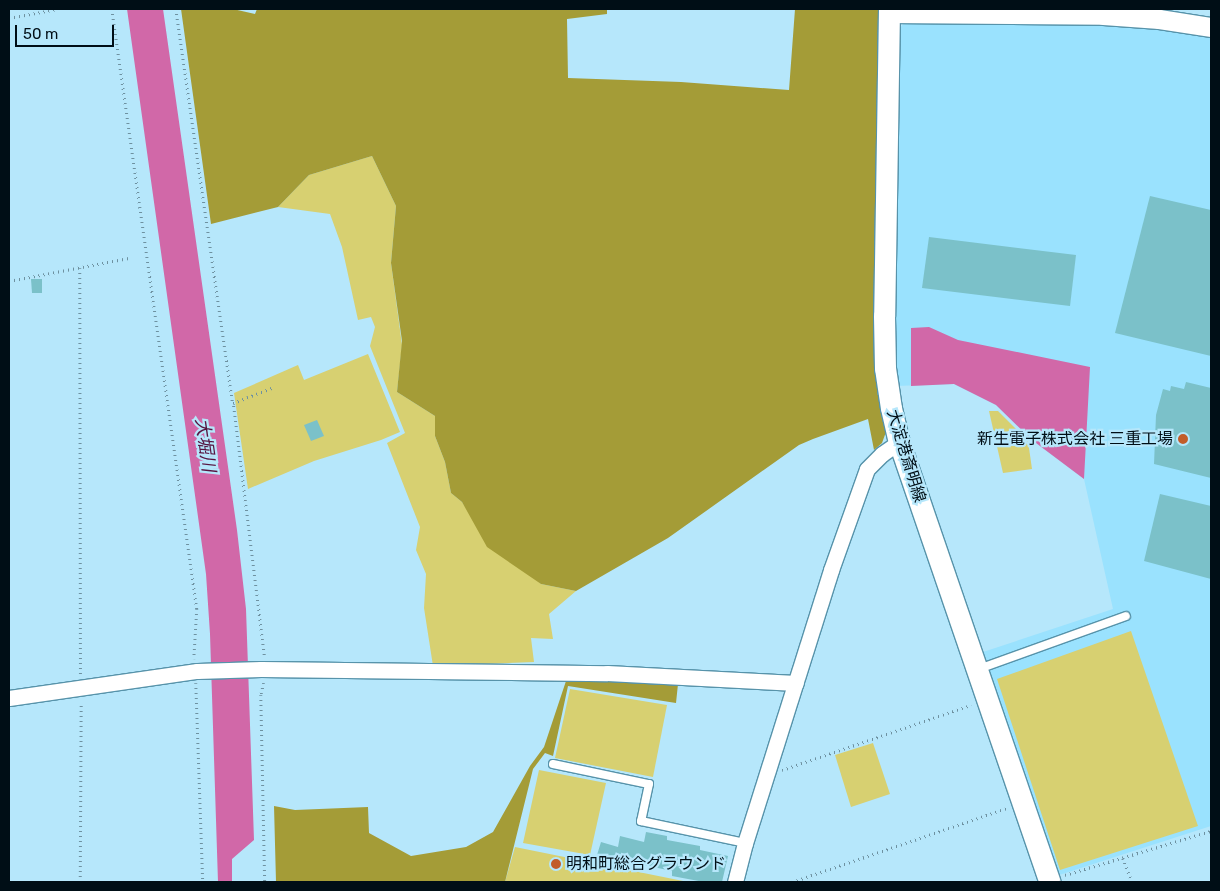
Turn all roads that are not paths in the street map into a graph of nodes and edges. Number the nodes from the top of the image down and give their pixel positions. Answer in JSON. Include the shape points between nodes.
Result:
{"nodes":[{"id":1,"x":889,"y":11,"type":"edge"},
{"id":2,"x":1211,"y":27,"type":"edge"},
{"id":3,"x":899,"y":442,"type":"junction"},
{"id":4,"x":1126,"y":616,"type":"dead end"},
{"id":5,"x":977,"y":670,"type":"junction"},
{"id":6,"x":796,"y":683,"type":"junction"},
{"id":7,"x":9,"y":698,"type":"edge"},
{"id":8,"x":553,"y":764,"type":"dead end"},
{"id":9,"x":745,"y":843,"type":"junction"},
{"id":10,"x":1050,"y":881,"type":"edge"},
{"id":11,"x":735,"y":882,"type":"edge"}],
"edges":[{"from":1,"to":2,"type":"street","via":[[1103,15],[1159,18]]},
{"from":1,"to":3,"type":"main road","name":"大淀港斎明線","via":[[885,368]]},
{"from":3,"to":5,"type":"main road","name":"大淀港斎明線"},
{"from":3,"to":6,"type":"street","via":[[867,469]]},
{"from":4,"to":5,"type":"lane"},
{"from":5,"to":10,"type":"main road","name":"大淀港斎明線"},
{"from":6,"to":7,"type":"street","via":[[607,673],[264,669],[195,671]]},
{"from":6,"to":9,"type":"street"},
{"from":8,"to":9,"type":"lane","via":[[649,784],[641,821]]},
{"from":9,"to":11,"type":"street"}]}
